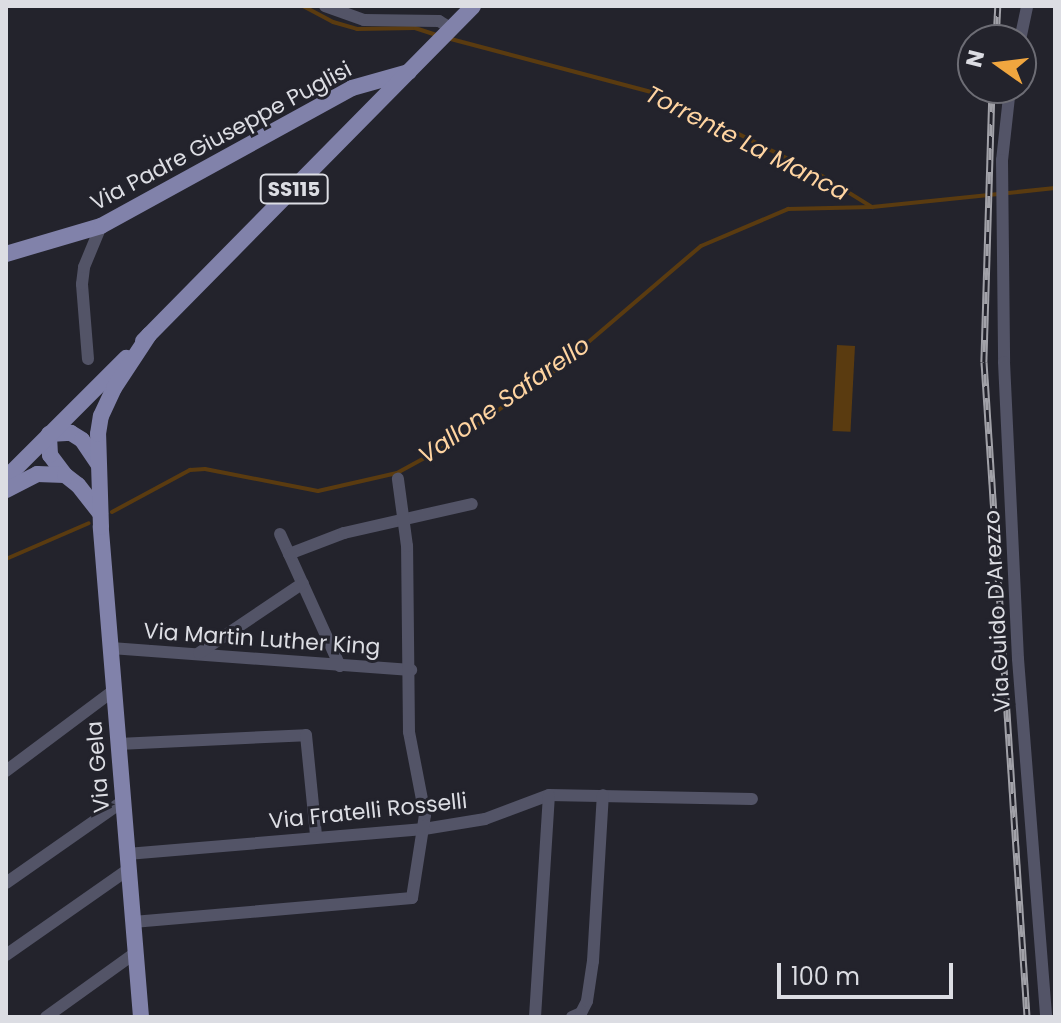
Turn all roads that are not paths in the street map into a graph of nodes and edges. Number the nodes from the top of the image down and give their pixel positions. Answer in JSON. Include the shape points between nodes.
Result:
{"nodes":[{"id":1,"x":325,"y":6,"type":"edge"},
{"id":2,"x":473,"y":6,"type":"edge"},
{"id":3,"x":447,"y":34,"type":"junction"},
{"id":4,"x":411,"y":72,"type":"junction"},
{"id":5,"x":1008,"y":104,"type":"edge"},
{"id":6,"x":101,"y":226,"type":"junction"},
{"id":7,"x":6,"y":254,"type":"edge"},
{"id":8,"x":149,"y":335,"type":"junction"},
{"id":9,"x":88,"y":359,"type":"dead end"},
{"id":10,"x":49,"y":434,"type":"junction"},
{"id":11,"x":99,"y":466,"type":"junction"},
{"id":12,"x":65,"y":475,"type":"junction"},
{"id":13,"x":6,"y":478,"type":"edge"},
{"id":14,"x":398,"y":479,"type":"dead end"},
{"id":15,"x":6,"y":490,"type":"edge"},
{"id":16,"x":472,"y":504,"type":"dead end"},
{"id":17,"x":100,"y":513,"type":"junction"},
{"id":18,"x":405,"y":521,"type":"junction"},
{"id":19,"x":280,"y":534,"type":"dead end"},
{"id":20,"x":289,"y":554,"type":"junction"},
{"id":21,"x":303,"y":583,"type":"junction"},
{"id":22,"x":111,"y":648,"type":"junction"},
{"id":23,"x":199,"y":653,"type":"junction"},
{"id":24,"x":340,"y":666,"type":"junction"},
{"id":25,"x":411,"y":670,"type":"junction"},
{"id":26,"x":113,"y":691,"type":"junction"},
{"id":27,"x":118,"y":744,"type":"junction"},
{"id":28,"x":6,"y":771,"type":"edge"},
{"id":29,"x":549,"y":795,"type":"junction"},
{"id":30,"x":603,"y":795,"type":"junction"},
{"id":31,"x":752,"y":799,"type":"dead end"},
{"id":32,"x":123,"y":801,"type":"junction"},
{"id":33,"x":424,"y":829,"type":"junction"},
{"id":34,"x":316,"y":836,"type":"junction"},
{"id":35,"x":128,"y":862,"type":"junction"},
{"id":36,"x":6,"y":883,"type":"edge"},
{"id":37,"x":133,"y":922,"type":"junction"},
{"id":38,"x":135,"y":953,"type":"junction"},
{"id":39,"x":6,"y":955,"type":"edge"},
{"id":40,"x":46,"y":1017,"type":"edge"},
{"id":41,"x":141,"y":1017,"type":"edge"},
{"id":42,"x":535,"y":1017,"type":"edge"},
{"id":43,"x":572,"y":1017,"type":"edge"},
{"id":44,"x":1046,"y":1017,"type":"edge"}],
"edges":[{"from":1,"to":3,"type":"street","via":[[364,20],[439,21]]},
{"from":2,"to":3,"type":"main road","number":"SS115"},
{"from":3,"to":4,"type":"main road","number":"SS115"},
{"from":4,"to":6,"type":"main road","name":"Via Padre Giuseppe Puglisi","via":[[352,88]]},
{"from":4,"to":8,"type":"main road","number":"SS115"},
{"from":5,"to":44,"type":"street","name":"Via Guido D'Arezzo","via":[[1002,203],[1004,362],[1018,659]]},
{"from":6,"to":7,"type":"main road","name":"Via Padre Giuseppe Puglisi"},
{"from":6,"to":9,"type":"street","via":[[82,284]]},
{"from":8,"to":10,"type":"main road","number":"SS115"},
{"from":8,"to":11,"type":"main road","name":"Via Gela","via":[[101,416]]},
{"from":10,"to":11,"type":"main road","via":[[71,433],[82,440]]},
{"from":10,"to":12,"type":"main road","via":[[50,455]]},
{"from":10,"to":13,"type":"main road","number":"SS115"},
{"from":11,"to":17,"type":"main road","name":"Via Gela"},
{"from":12,"to":15,"type":"main road","via":[[37,474]]},
{"from":12,"to":17,"type":"main road"},
{"from":14,"to":18,"type":"street"},
{"from":16,"to":18,"type":"street"},
{"from":17,"to":22,"type":"main road","name":"Via Gela"},
{"from":18,"to":20,"type":"street","via":[[344,533]]},
{"from":18,"to":25,"type":"street"},
{"from":19,"to":20,"type":"street"},
{"from":20,"to":21,"type":"street"},
{"from":21,"to":23,"type":"street"},
{"from":21,"to":24,"type":"street"},
{"from":22,"to":23,"type":"street","name":"Via Martin Luther King"},
{"from":22,"to":26,"type":"main road","name":"Via Gela"},
{"from":23,"to":24,"type":"street","name":"Via Martin Luther King"},
{"from":24,"to":25,"type":"street","name":"Via Martin Luther King"},
{"from":25,"to":33,"type":"street","via":[[409,732]]},
{"from":26,"to":27,"type":"main road","name":"Via Gela"},
{"from":26,"to":28,"type":"street"},
{"from":27,"to":32,"type":"main road","name":"Via Gela"},
{"from":27,"to":34,"type":"street","via":[[306,735]]},
{"from":29,"to":30,"type":"street","name":"Via Fratelli Rosselli"},
{"from":29,"to":33,"type":"street","name":"Via Fratelli Rosselli","via":[[485,819]]},
{"from":29,"to":42,"type":"street"},
{"from":30,"to":31,"type":"street","name":"Via Fratelli Rosselli"},
{"from":30,"to":43,"type":"street","via":[[591,975],[587,1001]]},
{"from":32,"to":35,"type":"main road","name":"Via Gela"},
{"from":32,"to":36,"type":"street"},
{"from":33,"to":34,"type":"street","name":"Via Fratelli Rosselli"},
{"from":33,"to":37,"type":"street","via":[[412,898]]},
{"from":34,"to":35,"type":"street","name":"Via Fratelli Rosselli"},
{"from":35,"to":37,"type":"main road","name":"Via Gela"},
{"from":35,"to":39,"type":"street"},
{"from":37,"to":38,"type":"main road","name":"Via Gela"},
{"from":38,"to":40,"type":"street"},
{"from":38,"to":41,"type":"main road","name":"Via Gela"}]}
